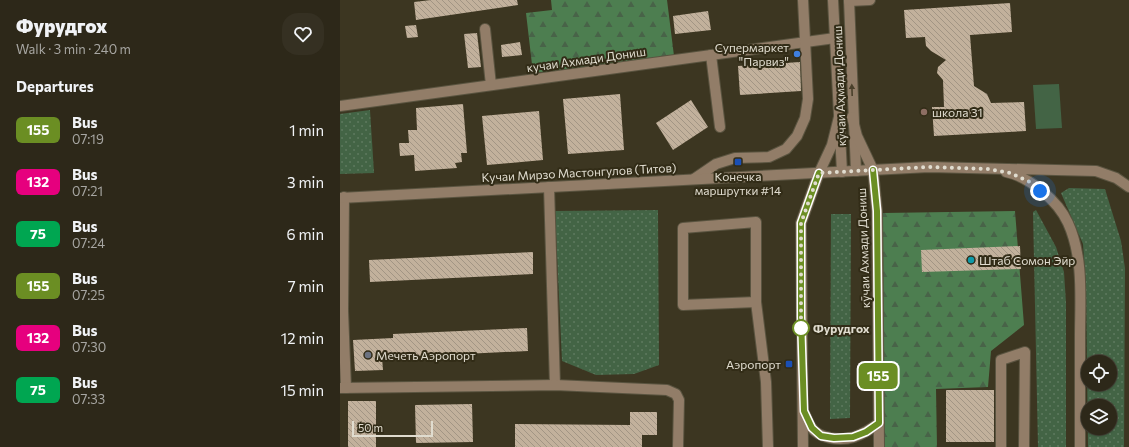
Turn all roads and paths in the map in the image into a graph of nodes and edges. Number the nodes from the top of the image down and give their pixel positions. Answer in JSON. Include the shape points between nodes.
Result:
{"nodes":[{"id":1,"x":803,"y":0,"type":"edge"},
{"id":2,"x":833,"y":0,"type":"edge"},
{"id":3,"x":849,"y":0,"type":"edge"},
{"id":4,"x":870,"y":0,"type":"edge"},
{"id":5,"x":485,"y":29,"type":"dead end"},
{"id":6,"x":835,"y":38,"type":"junction"},
{"id":7,"x":806,"y":42,"type":"junction"},
{"id":8,"x":711,"y":55,"type":"junction"},
{"id":9,"x":491,"y":85,"type":"junction"},
{"id":10,"x":340,"y":106,"type":"edge"},
{"id":11,"x":838,"y":117,"type":"junction"},
{"id":12,"x":852,"y":117,"type":"junction"},
{"id":13,"x":720,"y":127,"type":"dead end"},
{"id":14,"x":988,"y":169,"type":"junction"},
{"id":15,"x":873,"y":170,"type":"junction"},
{"id":16,"x":856,"y":171,"type":"junction"},
{"id":17,"x":842,"y":172,"type":"junction"},
{"id":18,"x":819,"y":173,"type":"junction"},
{"id":19,"x":693,"y":180,"type":"junction"},
{"id":20,"x":1129,"y":186,"type":"edge"},
{"id":21,"x":549,"y":187,"type":"junction"},
{"id":22,"x":342,"y":198,"type":"edge"},
{"id":23,"x":756,"y":302,"type":"junction"},
{"id":24,"x":555,"y":385,"type":"junction"},
{"id":25,"x":343,"y":388,"type":"edge"},
{"id":26,"x":804,"y":411,"type":"junction"},
{"id":27,"x":879,"y":423,"type":"junction"},
{"id":28,"x":678,"y":447,"type":"edge"},
{"id":29,"x":768,"y":447,"type":"edge"},
{"id":30,"x":803,"y":447,"type":"edge"},
{"id":31,"x":879,"y":447,"type":"edge"},
{"id":32,"x":1002,"y":447,"type":"edge"},
{"id":33,"x":1024,"y":447,"type":"edge"},
{"id":34,"x":1080,"y":447,"type":"edge"}],
"edges":[{"from":1,"to":7,"type":"street"},
{"from":2,"to":6,"type":"street"},
{"from":3,"to":4,"type":"street"},
{"from":12,"to":3,"type":"street","name":"кӯчаи Аҳмади Дониш","one_way":true},
{"from":5,"to":9,"type":"street"},
{"from":6,"to":7,"type":"street","name":"кучаи Ахмади Дониш"},
{"from":6,"to":11,"type":"street"},
{"from":7,"to":8,"type":"street","name":"кучаи Ахмади Дониш"},
{"from":7,"to":19,"type":"street","via":[[808,99],[805,118],[797,136],[786,149],[769,157],[735,158],[716,164]]},
{"from":8,"to":9,"type":"street","name":"кучаи Ахмади Дониш"},
{"from":8,"to":13,"type":"street"},
{"from":9,"to":10,"type":"street","name":"кучаи Ахмади Дониш"},
{"from":11,"to":17,"type":"street"},
{"from":11,"to":18,"type":"street","via":[[832,145]]},
{"from":12,"to":15,"type":"street","name":"кӯчаи Ахмади Дониш","via":[[857,136]]},
{"from":12,"to":16,"type":"street","name":"кӯчаи Аҳмади Дониш"},
{"from":14,"to":15,"type":"street","name":"Кучаи Мирзо Мастонгулов (Титов)","via":[[929,167]]},
{"from":14,"to":20,"type":"street","via":[[1096,171]]},
{"from":14,"to":34,"type":"street","via":[[1010,173],[1030,182],[1059,210],[1068,222],[1073,236],[1077,251],[1080,290]]},
{"from":15,"to":16,"type":"street","name":"Кучаи Мирзо Мастонгулов (Титов)"},
{"from":15,"to":27,"type":"street","name":"кӯчаи Ахмади Дониш","via":[[877,211]]},
{"from":16,"to":17,"type":"street","name":"Кучаи Мирзо Мастонгулов (Титов)"},
{"from":17,"to":18,"type":"street","name":"Кучаи Мирзо Мастонгулов (Титов)"},
{"from":18,"to":19,"type":"street","name":"Кучаи Мирзо Мастонгулов (Титов)"},
{"from":18,"to":26,"type":"street","via":[[801,223]]},
{"from":19,"to":21,"type":"street","name":"Кучаи Мирзо Мастонгулов (Титов)"},
{"from":21,"to":22,"type":"street","name":"Кучаи Мирзо Мастонгулов (Титов)"},
{"from":21,"to":24,"type":"street"},
{"from":22,"to":25,"type":"street"},
{"from":23,"to":23,"type":"street","via":[[756,222],[683,228],[683,304]]},
{"from":23,"to":29,"type":"street","via":[[766,382]]},
{"from":24,"to":25,"type":"street"},
{"from":24,"to":28,"type":"street","via":[[672,391],[679,400]]},
{"from":26,"to":27,"type":"street","via":[[812,428],[821,436],[853,437]]},
{"from":26,"to":30,"type":"street"},
{"from":27,"to":31,"type":"street","name":"кӯчаи Ахмади Дониш"},
{"from":32,"to":33,"type":"street","via":[[1001,360],[1025,352]]}]}
